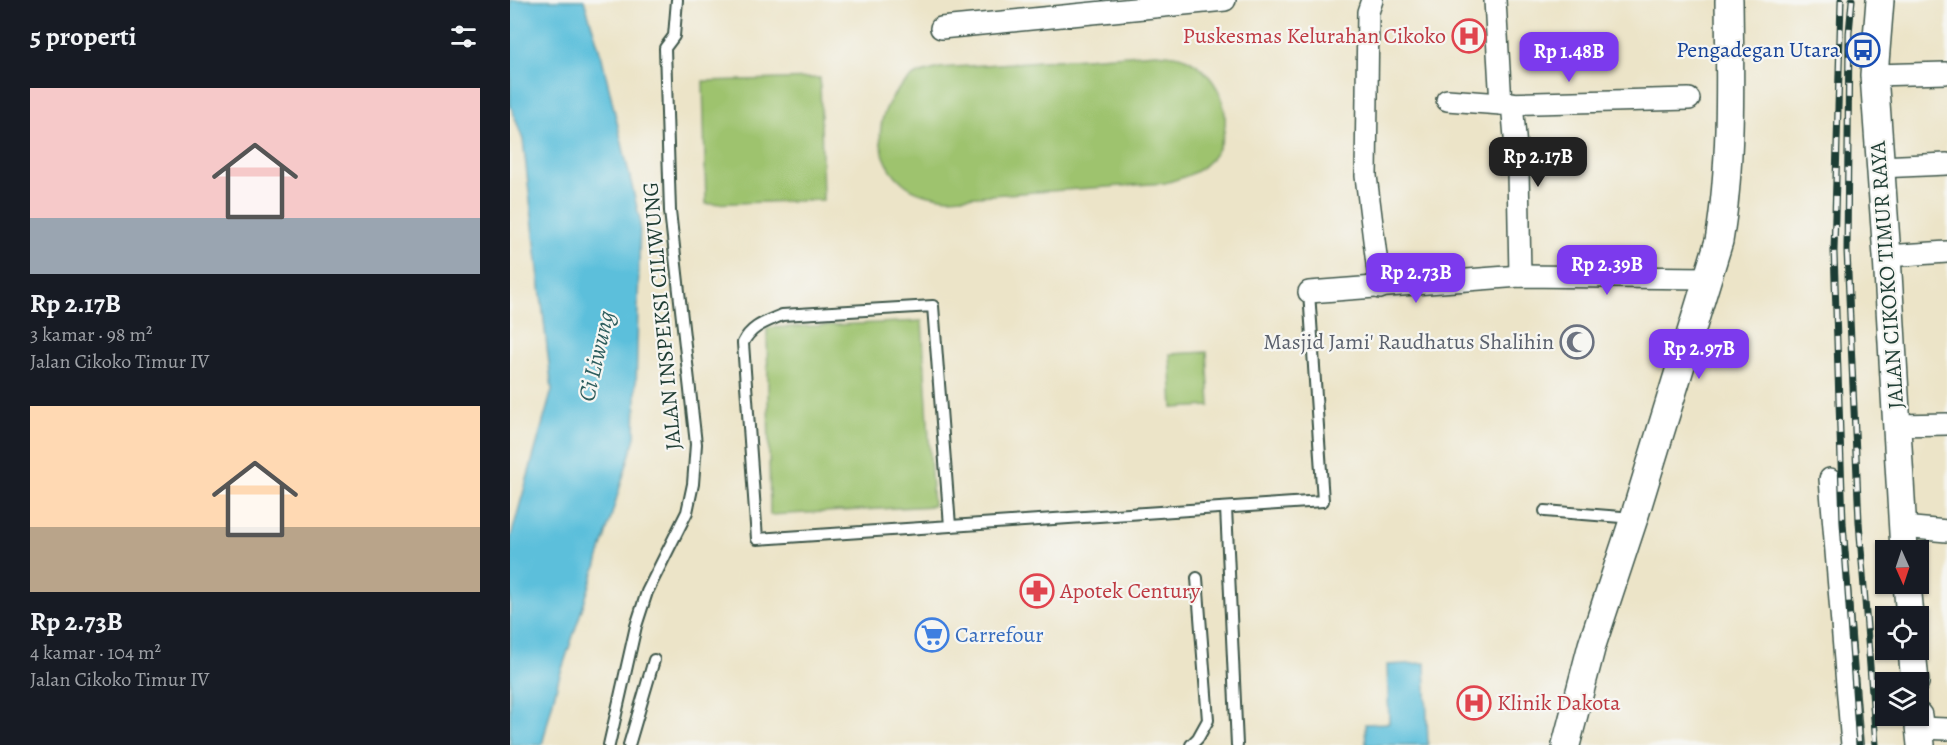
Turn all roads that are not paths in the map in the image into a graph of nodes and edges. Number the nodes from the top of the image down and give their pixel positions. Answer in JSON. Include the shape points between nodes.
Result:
{"nodes":[{"id":1,"x":677,"y":0,"type":"edge"},
{"id":2,"x":1225,"y":0,"type":"edge"},
{"id":3,"x":1372,"y":0,"type":"edge"},
{"id":4,"x":1494,"y":0,"type":"edge"},
{"id":5,"x":1729,"y":0,"type":"edge"},
{"id":6,"x":1880,"y":0,"type":"edge"},
{"id":7,"x":941,"y":28,"type":"dead end"},
{"id":8,"x":1946,"y":73,"type":"edge"},
{"id":9,"x":1874,"y":75,"type":"junction"},
{"id":10,"x":1689,"y":99,"type":"dead end"},
{"id":11,"x":1448,"y":100,"type":"dead end"},
{"id":12,"x":1507,"y":103,"type":"junction"},
{"id":13,"x":1947,"y":164,"type":"edge"},
{"id":14,"x":1880,"y":167,"type":"junction"},
{"id":15,"x":1947,"y":252,"type":"edge"},
{"id":16,"x":1887,"y":256,"type":"junction"},
{"id":17,"x":1520,"y":276,"type":"junction"},
{"id":18,"x":1707,"y":278,"type":"junction"},
{"id":19,"x":1380,"y":288,"type":"junction"},
{"id":20,"x":1309,"y":292,"type":"joint"},
{"id":21,"x":1947,"y":424,"type":"edge"},
{"id":22,"x":1897,"y":425,"type":"junction"},
{"id":23,"x":1830,"y":479,"type":"dead end"},
{"id":24,"x":1226,"y":508,"type":"junction"},
{"id":25,"x":1545,"y":511,"type":"dead end"},
{"id":26,"x":1634,"y":518,"type":"junction"},
{"id":27,"x":950,"y":526,"type":"junction"},
{"id":28,"x":1947,"y":531,"type":"edge"},
{"id":29,"x":1903,"y":539,"type":"edge"},
{"id":30,"x":1197,"y":578,"type":"dead end"},
{"id":31,"x":654,"y":660,"type":"dead end"},
{"id":32,"x":1947,"y":729,"type":"edge"},
{"id":33,"x":1919,"y":730,"type":"edge"},
{"id":34,"x":609,"y":745,"type":"edge"},
{"id":35,"x":629,"y":745,"type":"edge"},
{"id":36,"x":1191,"y":745,"type":"edge"},
{"id":37,"x":1237,"y":745,"type":"edge"},
{"id":38,"x":1566,"y":745,"type":"edge"},
{"id":39,"x":1852,"y":745,"type":"edge"}],
"edges":[{"from":1,"to":34,"type":"lane","name":"JALAN INSPEKSI CILIWUNG","via":[[675,36],[665,48],[670,211],[696,444],[693,484],[687,512],[647,592],[636,626]]},
{"from":2,"to":7,"type":"street"},
{"from":3,"to":19,"type":"street","via":[[1368,12],[1366,176]]},
{"from":4,"to":12,"type":"street"},
{"from":5,"to":18,"type":"street","via":[[1724,208]]},
{"from":6,"to":9,"type":"street","name":"JALAN CIKOKO TIMUR RAYA"},
{"from":8,"to":9,"type":"street"},
{"from":9,"to":14,"type":"street","name":"JALAN CIKOKO TIMUR RAYA"},
{"from":10,"to":12,"type":"street"},
{"from":11,"to":12,"type":"street"},
{"from":12,"to":17,"type":"street","via":[[1518,171]]},
{"from":13,"to":14,"type":"street"},
{"from":14,"to":16,"type":"street","name":"JALAN CIKOKO TIMUR RAYA"},
{"from":15,"to":16,"type":"street"},
{"from":16,"to":22,"type":"street","name":"JALAN CIKOKO TIMUR RAYA"},
{"from":17,"to":18,"type":"street"},
{"from":17,"to":19,"type":"street"},
{"from":18,"to":26,"type":"street"},
{"from":19,"to":20,"type":"street"},
{"from":20,"to":24,"type":"lane","via":[[1323,501]]},
{"from":21,"to":22,"type":"street"},
{"from":22,"to":29,"type":"street","name":"JALAN CIKOKO TIMUR RAYA"},
{"from":23,"to":39,"type":"street"},
{"from":24,"to":27,"type":"lane"},
{"from":24,"to":37,"type":"lane"},
{"from":25,"to":26,"type":"lane"},
{"from":26,"to":38,"type":"street","via":[[1592,645]]},
{"from":27,"to":27,"type":"lane","via":[[933,306],[782,315],[748,333],[743,343],[757,539]]},
{"from":28,"to":29,"type":"street"},
{"from":30,"to":36,"type":"lane","via":[[1208,720]]},
{"from":31,"to":35,"type":"lane"},
{"from":32,"to":33,"type":"street"}]}
